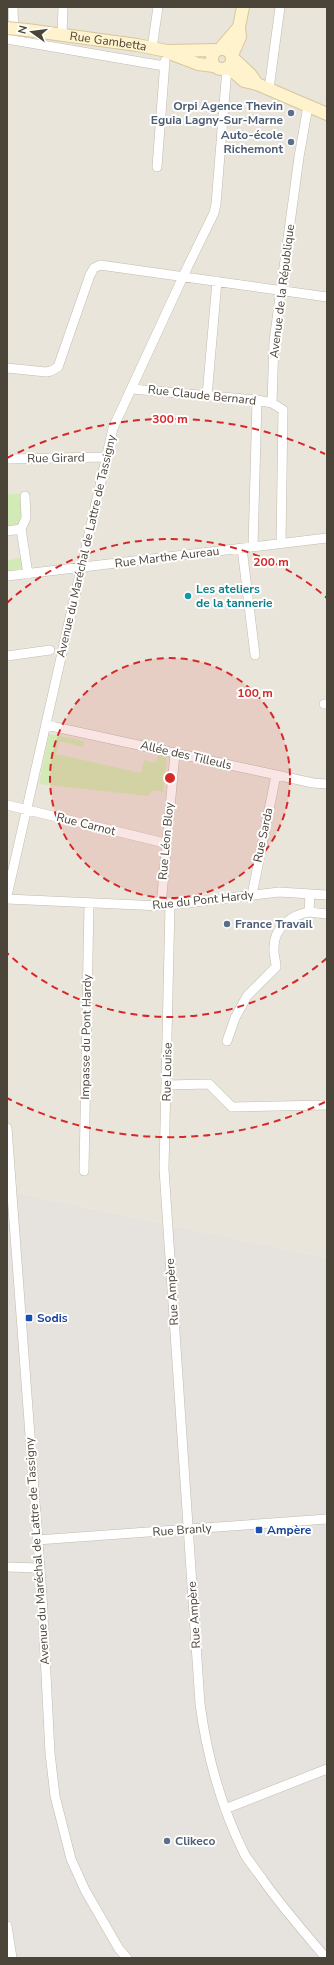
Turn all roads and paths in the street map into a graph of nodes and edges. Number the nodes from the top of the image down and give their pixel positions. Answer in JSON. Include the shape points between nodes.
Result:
{"nodes":[{"id":1,"x":13,"y":7,"type":"edge"},
{"id":2,"x":63,"y":7,"type":"edge"},
{"id":3,"x":158,"y":7,"type":"edge"},
{"id":4,"x":243,"y":7,"type":"edge"},
{"id":5,"x":280,"y":7,"type":"edge"},
{"id":6,"x":239,"y":27,"type":"junction"},
{"id":7,"x":7,"y":28,"type":"edge"},
{"id":8,"x":62,"y":34,"type":"junction"},
{"id":9,"x":11,"y":40,"type":"edge"},
{"id":10,"x":152,"y":48,"type":"junction"},
{"id":11,"x":219,"y":49,"type":"junction"},
{"id":12,"x":166,"y":51,"type":"junction"},
{"id":13,"x":230,"y":62,"type":"junction"},
{"id":14,"x":164,"y":66,"type":"junction"},
{"id":15,"x":214,"y":66,"type":"junction"},
{"id":16,"x":268,"y":89,"type":"junction"},
{"id":17,"x":308,"y":106,"type":"junction"},
{"id":18,"x":326,"y":113,"type":"edge"},
{"id":19,"x":157,"y":167,"type":"dead end"},
{"id":20,"x":183,"y":276,"type":"junction"},
{"id":21,"x":217,"y":281,"type":"junction"},
{"id":22,"x":281,"y":290,"type":"junction"},
{"id":23,"x":327,"y":297,"type":"edge"},
{"id":24,"x":7,"y":368,"type":"edge"},
{"id":25,"x":132,"y":389,"type":"junction"},
{"id":26,"x":207,"y":396,"type":"junction"},
{"id":27,"x":257,"y":400,"type":"junction"},
{"id":28,"x":272,"y":403,"type":"junction"},
{"id":29,"x":105,"y":457,"type":"junction"},
{"id":30,"x":7,"y":459,"type":"edge"},
{"id":31,"x":25,"y":496,"type":"dead end"},
{"id":32,"x":21,"y":529,"type":"junction"},
{"id":33,"x":7,"y":531,"type":"edge"},
{"id":34,"x":327,"y":538,"type":"edge"},
{"id":35,"x":281,"y":543,"type":"junction"},
{"id":36,"x":253,"y":547,"type":"junction"},
{"id":37,"x":242,"y":548,"type":"junction"},
{"id":38,"x":82,"y":567,"type":"junction"},
{"id":39,"x":28,"y":574,"type":"junction"},
{"id":40,"x":7,"y":576,"type":"edge"},
{"id":41,"x":50,"y":650,"type":"dead end"},
{"id":42,"x":255,"y":655,"type":"dead end"},
{"id":43,"x":7,"y":656,"type":"edge"},
{"id":44,"x":46,"y":725,"type":"junction"},
{"id":45,"x":174,"y":753,"type":"junction"},
{"id":46,"x":276,"y":775,"type":"junction"},
{"id":47,"x":327,"y":784,"type":"edge"},
{"id":48,"x":7,"y":805,"type":"edge"},
{"id":49,"x":27,"y":809,"type":"junction"},
{"id":50,"x":165,"y":843,"type":"junction"},
{"id":51,"x":10,"y":865,"type":"edge"},
{"id":52,"x":310,"y":894,"type":"junction"},
{"id":53,"x":252,"y":895,"type":"junction"},
{"id":54,"x":327,"y":895,"type":"edge"},
{"id":55,"x":7,"y":898,"type":"edge"},
{"id":56,"x":90,"y":903,"type":"junction"},
{"id":57,"x":170,"y":905,"type":"junction"},
{"id":58,"x":161,"y":906,"type":"junction"},
{"id":59,"x":309,"y":912,"type":"junction"},
{"id":60,"x":327,"y":914,"type":"edge"},
{"id":61,"x":227,"y":1041,"type":"dead end"},
{"id":62,"x":167,"y":1085,"type":"junction"},
{"id":63,"x":327,"y":1105,"type":"edge"},
{"id":64,"x":7,"y":1128,"type":"edge"},
{"id":65,"x":84,"y":1171,"type":"dead end"},
{"id":66,"x":168,"y":1238,"type":"joint"},
{"id":67,"x":327,"y":1519,"type":"edge"},
{"id":68,"x":188,"y":1529,"type":"junction"},
{"id":69,"x":37,"y":1540,"type":"junction"},
{"id":70,"x":7,"y":1567,"type":"edge"},
{"id":71,"x":39,"y":1568,"type":"junction"},
{"id":72,"x":327,"y":1768,"type":"edge"},
{"id":73,"x":225,"y":1809,"type":"junction"},
{"id":74,"x":7,"y":1926,"type":"edge"},
{"id":75,"x":12,"y":1958,"type":"edge"},
{"id":76,"x":127,"y":1958,"type":"edge"},
{"id":77,"x":326,"y":1958,"type":"edge"}],
"edges":[{"from":1,"to":9,"type":"street"},
{"from":2,"to":8,"type":"street"},
{"from":3,"to":10,"type":"street"},
{"from":4,"to":6,"type":"main road"},
{"from":5,"to":16,"type":"street"},
{"from":6,"to":11,"type":"main road"},
{"from":6,"to":13,"type":"main road","via":[[240,37]]},
{"from":7,"to":8,"type":"main road","name":"Rue Gambetta","bridge":true},
{"from":8,"to":10,"type":"main road","name":"Rue Gambetta"},
{"from":9,"to":14,"type":"street"},
{"from":10,"to":12,"type":"main road","name":"Rue Gambetta"},
{"from":11,"to":12,"type":"main road","name":"Rue Gambetta"},
{"from":11,"to":13,"type":"main road","via":[[227,50]]},
{"from":11,"to":15,"type":"main road","via":[[212,56]]},
{"from":12,"to":14,"type":"street"},
{"from":12,"to":15,"type":"main road","name":"Rue Gambetta","via":[[198,64]]},
{"from":13,"to":15,"type":"main road","via":[[219,69]]},
{"from":13,"to":16,"type":"main road","via":[[244,81]]},
{"from":13,"to":20,"type":"street","name":"Avenue du Maréchal de Lattre de Tassigny","via":[[216,204]]},
{"from":14,"to":19,"type":"street"},
{"from":16,"to":17,"type":"main road"},
{"from":17,"to":18,"type":"main road"},
{"from":17,"to":22,"type":"street","name":"Avenue de la République","via":[[298,157]]},
{"from":20,"to":21,"type":"street"},
{"from":20,"to":24,"type":"street","via":[[100,265],[94,268],[58,367],[46,372]]},
{"from":20,"to":25,"type":"street","name":"Avenue du Maréchal de Lattre de Tassigny"},
{"from":21,"to":22,"type":"street"},
{"from":21,"to":26,"type":"street"},
{"from":22,"to":23,"type":"street"},
{"from":22,"to":28,"type":"street","name":"Avenue de la République","via":[[274,341]]},
{"from":25,"to":26,"type":"street","name":"Rue Claude Bernard"},
{"from":25,"to":29,"type":"street","name":"Avenue du Maréchal de Lattre de Tassigny","via":[[113,428]]},
{"from":26,"to":27,"type":"street","name":"Rue Claude Bernard"},
{"from":27,"to":28,"type":"street","name":"Rue Claude Bernard"},
{"from":27,"to":36,"type":"street"},
{"from":28,"to":35,"type":"street","via":[[283,410],[284,416]]},
{"from":29,"to":30,"type":"street","name":"Rue Girard"},
{"from":29,"to":38,"type":"street","name":"Avenue du Maréchal de Lattre de Tassigny"},
{"from":31,"to":32,"type":"street","via":[[26,518]]},
{"from":32,"to":33,"type":"street"},
{"from":32,"to":39,"type":"street"},
{"from":34,"to":35,"type":"street","name":"Rue Marthe Aureau"},
{"from":35,"to":36,"type":"street","name":"Rue Marthe Aureau"},
{"from":36,"to":37,"type":"street","name":"Rue Marthe Aureau"},
{"from":37,"to":38,"type":"street","name":"Rue Marthe Aureau"},
{"from":37,"to":42,"type":"street"},
{"from":38,"to":39,"type":"street","name":"Rue Marthe Aureau"},
{"from":38,"to":44,"type":"street","name":"Avenue du Maréchal de Lattre de Tassigny"},
{"from":39,"to":40,"type":"street","name":"Rue Marthe Aureau"},
{"from":41,"to":43,"type":"street"},
{"from":44,"to":45,"type":"street","name":"Allée des Tilleuls"},
{"from":44,"to":49,"type":"street","name":"Avenue du Maréchal de Lattre de Tassigny"},
{"from":45,"to":46,"type":"street","name":"Allée des Tilleuls"},
{"from":45,"to":50,"type":"street","name":"Rue Léon Bloy"},
{"from":46,"to":47,"type":"street","name":"Allée des Tilleuls"},
{"from":46,"to":53,"type":"street","name":"Rue Sarda"},
{"from":48,"to":49,"type":"street","name":"Rue Carnot"},
{"from":49,"to":50,"type":"street","name":"Rue Carnot"},
{"from":49,"to":51,"type":"street","name":"Avenue du Maréchal de Lattre de Tassigny"},
{"from":50,"to":58,"type":"street","name":"Rue Léon Bloy"},
{"from":51,"to":55,"type":"street","name":"Avenue du Maréchal de Lattre de Tassigny"},
{"from":52,"to":53,"type":"street","name":"Rue du Pont Hardy","via":[[279,892]]},
{"from":52,"to":54,"type":"street","name":"Rue du Pont Hardy"},
{"from":52,"to":59,"type":"street"},
{"from":53,"to":57,"type":"street","name":"Rue du Pont Hardy"},
{"from":55,"to":56,"type":"street","name":"Rue du Pont Hardy"},
{"from":56,"to":58,"type":"street","name":"Rue du Pont Hardy"},
{"from":56,"to":65,"type":"street","name":"Impasse du Pont Hardy"},
{"from":57,"to":58,"type":"street","name":"Rue du Pont Hardy"},
{"from":57,"to":62,"type":"street","name":"Rue Louise"},
{"from":59,"to":60,"type":"street"},
{"from":59,"to":61,"type":"street","via":[[290,918],[281,928],[274,945],[276,966],[247,996],[235,1018]]},
{"from":62,"to":63,"type":"street","via":[[209,1084],[232,1107]]},
{"from":62,"to":66,"type":"street","name":"Rue Louise","via":[[164,1169]]},
{"from":64,"to":69,"type":"street","name":"Avenue du Maréchal de Lattre de Tassigny"},
{"from":66,"to":68,"type":"street","name":"Rue Ampère"},
{"from":67,"to":68,"type":"street","name":"Rue Branly"},
{"from":68,"to":69,"type":"street","name":"Rue Branly"},
{"from":68,"to":73,"type":"street","name":"Rue Ampère","via":[[201,1711],[210,1763]]},
{"from":69,"to":71,"type":"street","name":"Avenue du Maréchal de Lattre de Tassigny"},
{"from":70,"to":71,"type":"street"},
{"from":71,"to":76,"type":"street","name":"Avenue du Maréchal de Lattre de Tassigny","via":[[50,1753],[58,1812],[71,1859],[85,1890],[119,1949]]},
{"from":72,"to":73,"type":"street"},
{"from":73,"to":77,"type":"street","name":"Rue Ampère","via":[[246,1856],[278,1902]]},
{"from":74,"to":75,"type":"street"}]}
